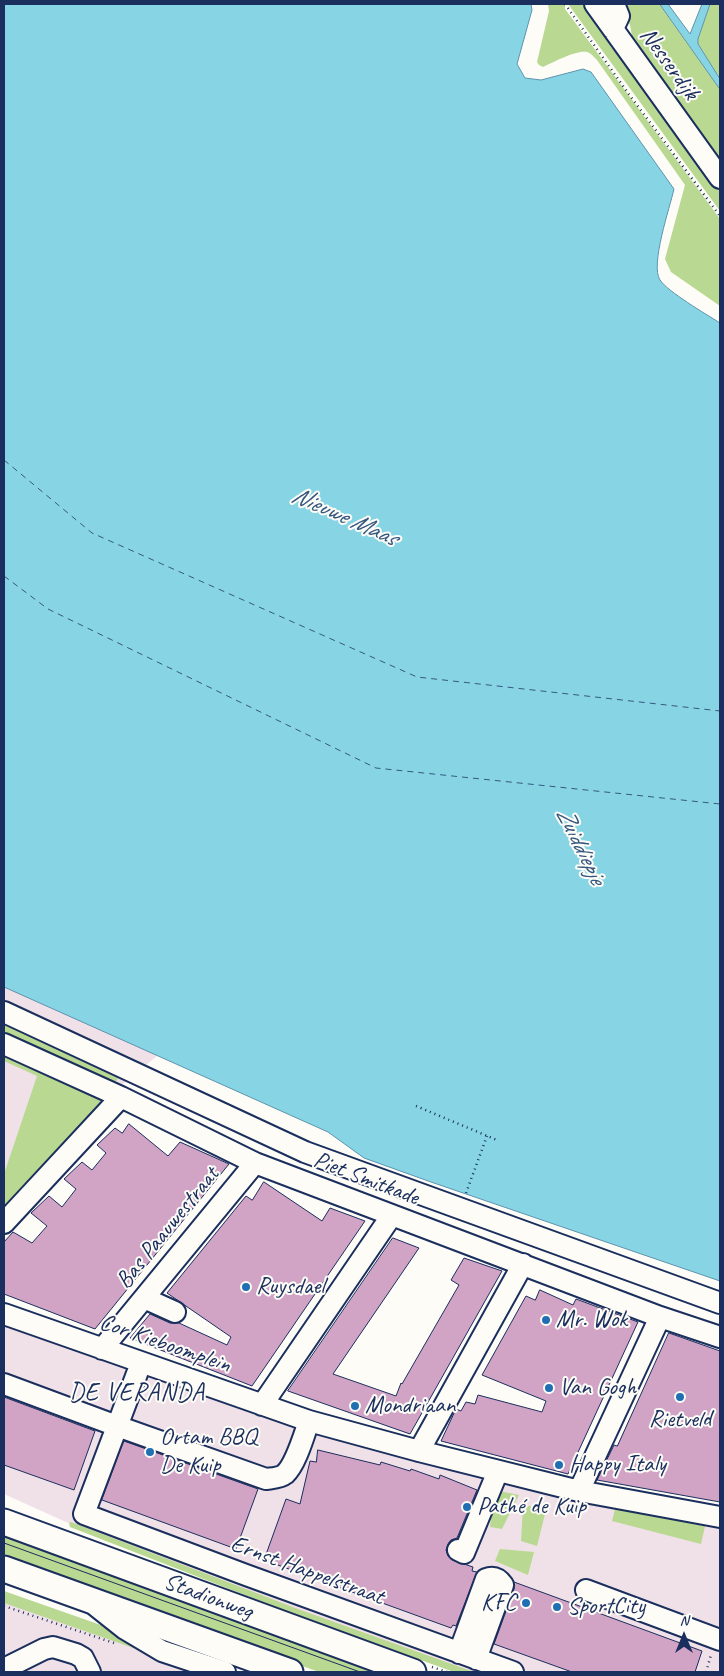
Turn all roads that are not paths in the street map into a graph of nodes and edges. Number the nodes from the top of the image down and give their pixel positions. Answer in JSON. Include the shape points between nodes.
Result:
{"nodes":[{"id":1,"x":595,"y":4,"type":"edge"},
{"id":2,"x":614,"y":4,"type":"edge"},
{"id":3,"x":613,"y":29,"type":"junction"},
{"id":4,"x":720,"y":178,"type":"edge"},
{"id":5,"x":4,"y":1012,"type":"edge"},
{"id":6,"x":4,"y":1044,"type":"edge"},
{"id":7,"x":121,"y":1097,"type":"junction"},
{"id":8,"x":255,"y":1163,"type":"junction"},
{"id":9,"x":392,"y":1215,"type":"junction"},
{"id":10,"x":4,"y":1224,"type":"edge"},
{"id":11,"x":523,"y":1264,"type":"junction"},
{"id":12,"x":144,"y":1298,"type":"junction"},
{"id":13,"x":720,"y":1304,"type":"edge"},
{"id":14,"x":175,"y":1312,"type":"dead end"},
{"id":15,"x":4,"y":1314,"type":"edge"},
{"id":16,"x":660,"y":1317,"type":"junction"},
{"id":17,"x":720,"y":1336,"type":"edge"},
{"id":18,"x":102,"y":1349,"type":"junction"},
{"id":19,"x":141,"y":1363,"type":"junction"},
{"id":20,"x":4,"y":1384,"type":"edge"},
{"id":21,"x":262,"y":1405,"type":"junction"},
{"id":22,"x":309,"y":1421,"type":"junction"},
{"id":23,"x":117,"y":1426,"type":"junction"},
{"id":24,"x":419,"y":1451,"type":"junction"},
{"id":25,"x":498,"y":1474,"type":"junction"},
{"id":26,"x":579,"y":1491,"type":"junction"},
{"id":27,"x":720,"y":1516,"type":"edge"},
{"id":28,"x":4,"y":1522,"type":"edge"},
{"id":29,"x":458,"y":1550,"type":"dead end"},
{"id":30,"x":4,"y":1569,"type":"edge"},
{"id":31,"x":586,"y":1590,"type":"dead end"},
{"id":32,"x":87,"y":1599,"type":"junction"},
{"id":33,"x":720,"y":1640,"type":"edge"},
{"id":34,"x":4,"y":1670,"type":"edge"},
{"id":35,"x":90,"y":1672,"type":"edge"},
{"id":36,"x":224,"y":1672,"type":"edge"},
{"id":37,"x":290,"y":1672,"type":"edge"},
{"id":38,"x":413,"y":1672,"type":"edge"},
{"id":39,"x":513,"y":1672,"type":"edge"}],
"edges":[{"from":1,"to":3,"type":"street","name":"Nesserdijk"},
{"from":2,"to":3,"type":"street","via":[[619,16]]},
{"from":3,"to":4,"type":"street","name":"Nesserdijk"},
{"from":5,"to":13,"type":"street","name":"Piet Smitkade","via":[[305,1152]]},
{"from":6,"to":7,"type":"street","name":"Piet Smitkade"},
{"from":7,"to":8,"type":"street","name":"Piet Smitkade"},
{"from":7,"to":10,"type":"street"},
{"from":8,"to":9,"type":"street","name":"Piet Smitkade"},
{"from":8,"to":12,"type":"street","name":"Bas Paauwestraat"},
{"from":9,"to":11,"type":"street","name":"Piet Smitkade"},
{"from":9,"to":21,"type":"street"},
{"from":11,"to":16,"type":"street","name":"Piet Smitkade"},
{"from":11,"to":24,"type":"street"},
{"from":12,"to":14,"type":"street"},
{"from":12,"to":18,"type":"street","name":"Bas Paauwestraat"},
{"from":15,"to":18,"type":"street","name":"Cor Kieboomplein"},
{"from":16,"to":17,"type":"street","name":"Piet Smitkade"},
{"from":16,"to":26,"type":"street"},
{"from":18,"to":19,"type":"street","name":"Cor Kieboomplein"},
{"from":19,"to":21,"type":"street","name":"Cor Kieboomplein"},
{"from":19,"to":23,"type":"street"},
{"from":20,"to":23,"type":"street"},
{"from":21,"to":22,"type":"street","name":"Cor Kieboomplein"},
{"from":22,"to":23,"type":"street","via":[[287,1473],[266,1479]]},
{"from":22,"to":24,"type":"street","name":"Cor Kieboomplein"},
{"from":23,"to":39,"type":"street","name":"Ernst Happelstraat","via":[[84,1514]]},
{"from":24,"to":25,"type":"street","name":"Cor Kieboomplein"},
{"from":25,"to":26,"type":"street","name":"Cor Kieboomplein"},
{"from":25,"to":29,"type":"street","via":[[464,1553]]},
{"from":26,"to":27,"type":"street","name":"Cor Kieboomplein"},
{"from":28,"to":38,"type":"main road","name":"Stadionweg"},
{"from":30,"to":32,"type":"main road","name":"Stadionweg"},
{"from":31,"to":33,"type":"street"},
{"from":32,"to":36,"type":"street","name":"Stadionweg","via":[[162,1651]]},
{"from":32,"to":37,"type":"main road","name":"Stadionweg"},
{"from":34,"to":35,"type":"street","via":[[44,1649],[53,1648],[83,1658]]}]}
